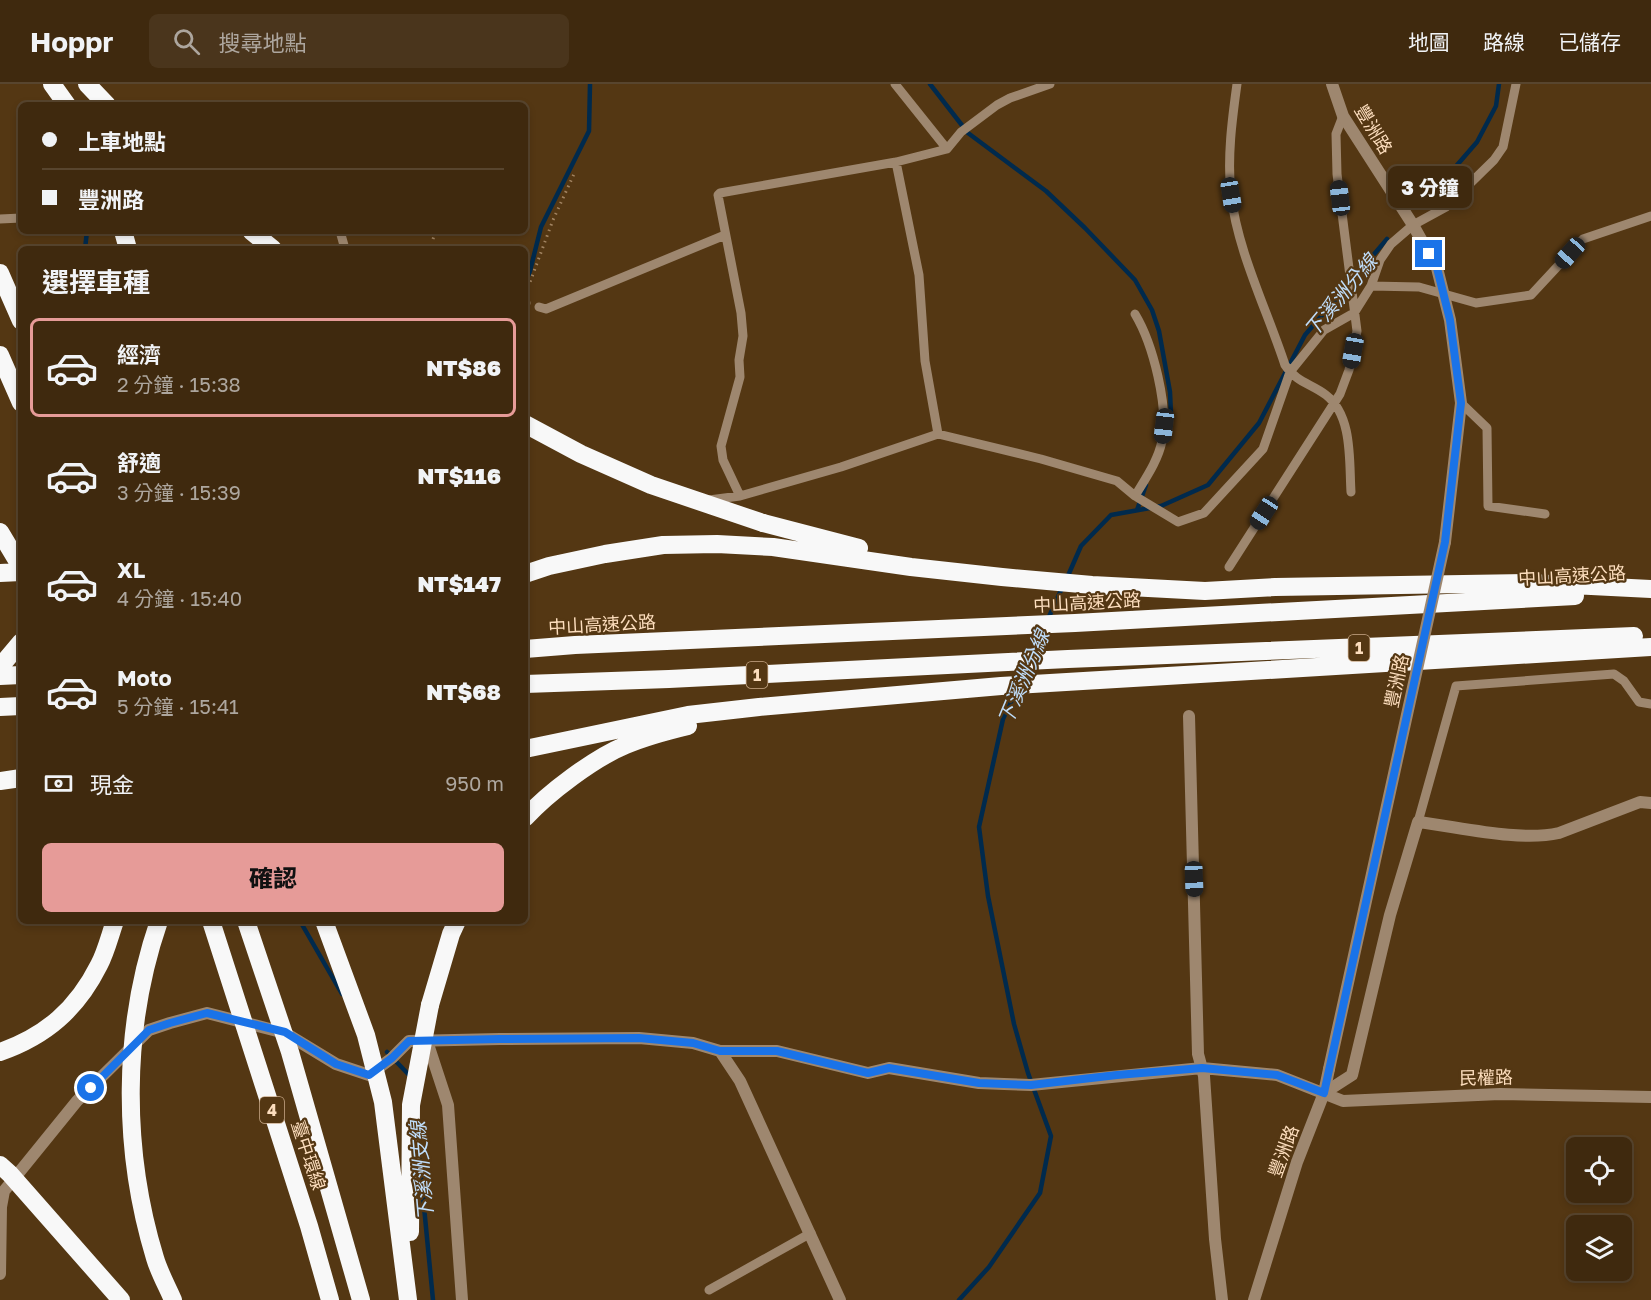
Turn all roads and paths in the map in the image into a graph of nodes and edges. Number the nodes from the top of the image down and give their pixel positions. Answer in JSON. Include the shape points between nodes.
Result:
{"nodes":[{"id":1,"x":52,"y":84,"type":"edge"},
{"id":2,"x":87,"y":84,"type":"edge"},
{"id":3,"x":895,"y":84,"type":"edge"},
{"id":4,"x":1050,"y":84,"type":"edge"},
{"id":5,"x":1237,"y":84,"type":"edge"},
{"id":6,"x":1332,"y":84,"type":"edge"},
{"id":7,"x":1515,"y":84,"type":"edge"},
{"id":8,"x":65,"y":102,"type":"edge"},
{"id":9,"x":104,"y":102,"type":"edge"},
{"id":10,"x":1343,"y":116,"type":"junction"},
{"id":11,"x":949,"y":146,"type":"junction"},
{"id":12,"x":896,"y":162,"type":"junction"},
{"id":13,"x":574,"y":174,"type":"dead end"},
{"id":14,"x":1651,"y":216,"type":"edge"},
{"id":15,"x":18,"y":218,"type":"edge"},
{"id":16,"x":0,"y":219,"type":"edge"},
{"id":17,"x":1413,"y":225,"type":"junction"},
{"id":18,"x":247,"y":234,"type":"edge"},
{"id":19,"x":255,"y":234,"type":"edge"},
{"id":20,"x":725,"y":235,"type":"junction"},
{"id":21,"x":261,"y":246,"type":"edge"},
{"id":22,"x":269,"y":246,"type":"edge"},
{"id":23,"x":0,"y":273,"type":"edge"},
{"id":24,"x":1371,"y":286,"type":"junction"},
{"id":25,"x":528,"y":287,"type":"edge"},
{"id":26,"x":1443,"y":294,"type":"junction"},
{"id":27,"x":539,"y":307,"type":"dead end"},
{"id":28,"x":1354,"y":313,"type":"junction"},
{"id":29,"x":18,"y":314,"type":"edge"},
{"id":30,"x":1135,"y":314,"type":"dead end"},
{"id":31,"x":0,"y":355,"type":"edge"},
{"id":32,"x":1290,"y":372,"type":"junction"},
{"id":33,"x":18,"y":396,"type":"edge"},
{"id":34,"x":1461,"y":403,"type":"junction"},
{"id":35,"x":1334,"y":405,"type":"junction"},
{"id":36,"x":528,"y":426,"type":"edge"},
{"id":37,"x":528,"y":431,"type":"edge"},
{"id":38,"x":938,"y":434,"type":"junction"},
{"id":39,"x":1351,"y":492,"type":"dead end"},
{"id":40,"x":740,"y":496,"type":"junction"},
{"id":41,"x":1134,"y":496,"type":"junction"},
{"id":42,"x":1545,"y":514,"type":"dead end"},
{"id":43,"x":0,"y":532,"type":"edge"},
{"id":44,"x":856,"y":553,"type":"junction"},
{"id":45,"x":18,"y":562,"type":"edge"},
{"id":46,"x":1229,"y":567,"type":"dead end"},
{"id":47,"x":18,"y":572,"type":"edge"},
{"id":48,"x":0,"y":573,"type":"edge"},
{"id":49,"x":528,"y":573,"type":"edge"},
{"id":50,"x":1651,"y":590,"type":"edge"},
{"id":51,"x":1651,"y":635,"type":"edge"},
{"id":52,"x":18,"y":646,"type":"edge"},
{"id":53,"x":1651,"y":647,"type":"edge"},
{"id":54,"x":528,"y":649,"type":"edge"},
{"id":55,"x":0,"y":667,"type":"edge"},
{"id":56,"x":18,"y":675,"type":"edge"},
{"id":57,"x":0,"y":676,"type":"edge"},
{"id":58,"x":528,"y":684,"type":"edge"},
{"id":59,"x":1651,"y":704,"type":"edge"},
{"id":60,"x":18,"y":706,"type":"edge"},
{"id":61,"x":0,"y":707,"type":"edge"},
{"id":62,"x":759,"y":707,"type":"junction"},
{"id":63,"x":1189,"y":716,"type":"dead end"},
{"id":64,"x":528,"y":748,"type":"edge"},
{"id":65,"x":18,"y":778,"type":"edge"},
{"id":66,"x":0,"y":781,"type":"edge"},
{"id":67,"x":1651,"y":803,"type":"edge"},
{"id":68,"x":528,"y":815,"type":"edge"},
{"id":69,"x":1418,"y":822,"type":"junction"},
{"id":70,"x":114,"y":924,"type":"edge"},
{"id":71,"x":158,"y":924,"type":"edge"},
{"id":72,"x":212,"y":924,"type":"edge"},
{"id":73,"x":247,"y":924,"type":"edge"},
{"id":74,"x":325,"y":924,"type":"edge"},
{"id":75,"x":456,"y":924,"type":"edge"},
{"id":76,"x":427,"y":1041,"type":"junction"},
{"id":77,"x":720,"y":1051,"type":"junction"},
{"id":78,"x":0,"y":1052,"type":"edge"},
{"id":79,"x":1202,"y":1068,"type":"junction"},
{"id":80,"x":1324,"y":1093,"type":"junction"},
{"id":81,"x":1651,"y":1097,"type":"edge"},
{"id":82,"x":0,"y":1165,"type":"edge"},
{"id":83,"x":811,"y":1233,"type":"junction"},
{"id":84,"x":0,"y":1274,"type":"edge"},
{"id":85,"x":709,"y":1290,"type":"dead end"},
{"id":86,"x":121,"y":1300,"type":"edge"},
{"id":87,"x":173,"y":1300,"type":"edge"},
{"id":88,"x":330,"y":1300,"type":"edge"},
{"id":89,"x":361,"y":1300,"type":"edge"},
{"id":90,"x":410,"y":1300,"type":"edge"},
{"id":91,"x":462,"y":1300,"type":"edge"},
{"id":92,"x":840,"y":1300,"type":"edge"},
{"id":93,"x":1222,"y":1300,"type":"edge"},
{"id":94,"x":1254,"y":1300,"type":"edge"}],
"edges":[{"from":1,"to":8,"type":"highway"},
{"from":2,"to":9,"type":"highway"},
{"from":3,"to":11,"type":"lane"},
{"from":4,"to":11,"type":"lane","via":[[997,105]]},
{"from":5,"to":32,"type":"lane","via":[[1230,147],[1233,210]]},
{"from":6,"to":10,"type":"street","name":"豐洲路"},
{"from":7,"to":17,"type":"lane","via":[[1503,147],[1494,160],[1446,207]]},
{"from":10,"to":17,"type":"street","name":"豐洲路"},
{"from":10,"to":28,"type":"lane","via":[[1336,134],[1337,174]]},
{"from":11,"to":12,"type":"lane"},
{"from":12,"to":20,"type":"lane","via":[[720,193],[717,197]]},
{"from":12,"to":38,"type":"lane","via":[[919,274],[925,361]]},
{"from":13,"to":25,"type":"path"},
{"from":14,"to":26,"type":"lane","via":[[1583,239],[1531,295],[1476,303]]},
{"from":15,"to":16,"type":"lane"},
{"from":17,"to":24,"type":"lane","via":[[1391,244],[1380,260]]},
{"from":17,"to":26,"type":"street","name":"豐洲路","via":[[1437,268]]},
{"from":18,"to":21,"type":"lane"},
{"from":19,"to":22,"type":"highway"},
{"from":20,"to":27,"type":"lane","via":[[546,309]]},
{"from":20,"to":40,"type":"lane","via":[[743,336],[740,377],[721,446]]},
{"from":23,"to":29,"type":"highway"},
{"from":24,"to":26,"type":"lane","via":[[1419,287]]},
{"from":24,"to":28,"type":"lane"},
{"from":26,"to":34,"type":"street","name":"豐洲路"},
{"from":28,"to":32,"type":"lane","via":[[1324,330]]},
{"from":28,"to":35,"type":"lane","via":[[1357,331],[1349,370]]},
{"from":30,"to":41,"type":"lane","via":[[1151,346],[1164,426],[1154,462]]},
{"from":31,"to":33,"type":"highway"},
{"from":32,"to":35,"type":"lane","via":[[1326,395]]},
{"from":32,"to":41,"type":"lane","via":[[1263,449],[1204,513],[1178,522]]},
{"from":34,"to":42,"type":"lane","via":[[1487,428],[1488,506]]},
{"from":34,"to":80,"type":"street","name":"豐洲路","bridge":true,"via":[[1445,542]]},
{"from":35,"to":39,"type":"lane","via":[[1346,432]]},
{"from":35,"to":46,"type":"lane"},
{"from":36,"to":44,"type":"highway","bridge":true,"via":[[651,485]]},
{"from":37,"to":40,"type":"lane","via":[[628,477],[696,502]]},
{"from":38,"to":40,"type":"lane"},
{"from":38,"to":41,"type":"lane","via":[[1117,481]]},
{"from":43,"to":45,"type":"highway"},
{"from":44,"to":49,"type":"highway","via":[[717,544],[663,545]]},
{"from":44,"to":50,"type":"highway","via":[[1002,576],[1205,591],[1532,583]]},
{"from":47,"to":48,"type":"highway"},
{"from":50,"to":54,"type":"highway","name":"中山高速公路","number":"1"},
{"from":51,"to":58,"type":"highway","number":"1"},
{"from":52,"to":55,"type":"highway"},
{"from":53,"to":62,"type":"highway","via":[[1001,686]]},
{"from":56,"to":57,"type":"highway"},
{"from":59,"to":69,"type":"lane","via":[[1639,702],[1614,674],[1456,686]]},
{"from":60,"to":61,"type":"highway"},
{"from":62,"to":64,"type":"highway","via":[[688,715]]},
{"from":62,"to":68,"type":"highway","via":[[624,745],[584,769]]},
{"from":63,"to":79,"type":"street","via":[[1198,1054]]},
{"from":65,"to":66,"type":"highway"},
{"from":67,"to":69,"type":"street","via":[[1640,802],[1559,833],[1535,837]]},
{"from":69,"to":80,"type":"street","via":[[1390,915],[1352,1075]]},
{"from":70,"to":78,"type":"highway","via":[[100,963],[81,996],[50,1028],[25,1044]]},
{"from":71,"to":87,"type":"highway","bridge":true,"via":[[142,983],[134,1034],[132,1149],[155,1260]]},
{"from":72,"to":88,"type":"highway","name":"臺中環線","number":"4","bridge":true},
{"from":73,"to":89,"type":"highway","name":"臺中環線","number":"4","bridge":true,"via":[[290,1052]]},
{"from":74,"to":90,"type":"highway","bridge":true,"via":[[366,1035],[383,1102]]},
{"from":75,"to":90,"type":"highway","bridge":true,"via":[[430,1005],[411,1105]]},
{"from":76,"to":77,"type":"street","name":"民權路","via":[[639,1038],[693,1043]]},
{"from":76,"to":84,"type":"street","name":"民權路","via":[[409,1041],[369,1075],[336,1064],[285,1032],[207,1013],[149,1030],[77,1101],[4,1191]]},
{"from":76,"to":91,"type":"street","via":[[448,1105]]},
{"from":77,"to":79,"type":"street","name":"民權路","via":[[777,1051],[868,1073],[889,1068],[979,1083],[1031,1085]]},
{"from":77,"to":83,"type":"street","via":[[740,1081]]},
{"from":79,"to":80,"type":"street","name":"民權路","via":[[1277,1075]]},
{"from":79,"to":93,"type":"street"},
{"from":80,"to":81,"type":"street","name":"民權路","via":[[1343,1101],[1500,1094]]},
{"from":80,"to":94,"type":"street","name":"豐洲路","via":[[1297,1162]]},
{"from":82,"to":86,"type":"highway","bridge":true},
{"from":83,"to":85,"type":"lane"},
{"from":83,"to":92,"type":"street"}]}
